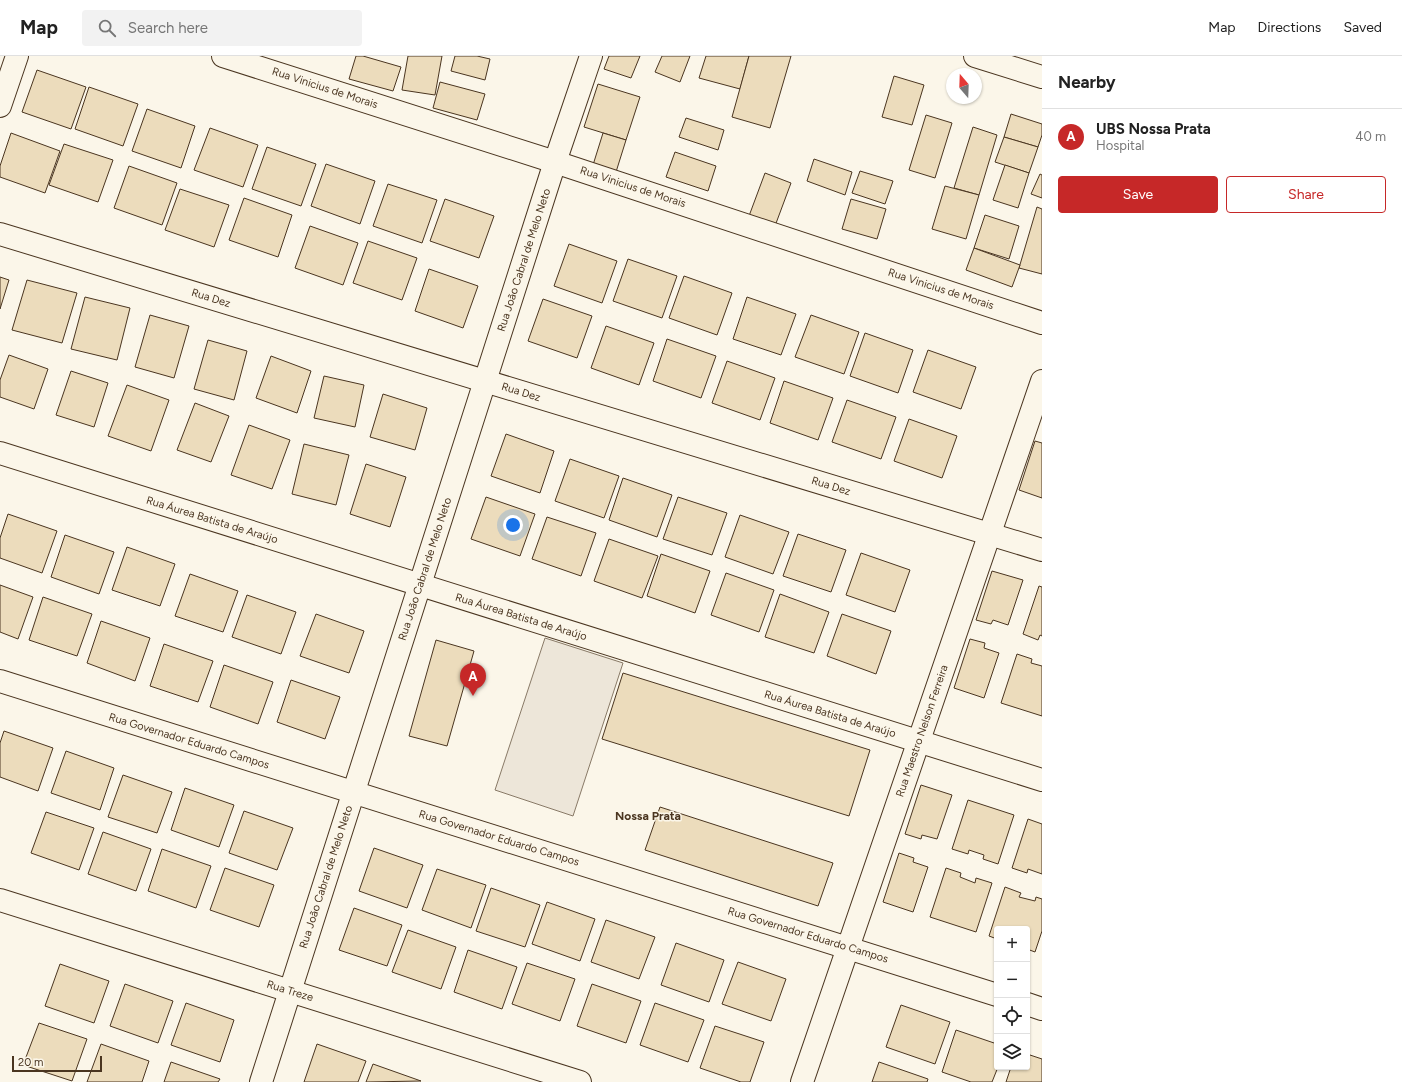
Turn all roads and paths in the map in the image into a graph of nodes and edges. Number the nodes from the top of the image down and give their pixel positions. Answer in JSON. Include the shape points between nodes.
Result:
{"nodes":[{"id":1,"x":18,"y":56,"type":"edge"},
{"id":2,"x":223,"y":56,"type":"edge"},
{"id":3,"x":591,"y":56,"type":"edge"},
{"id":4,"x":975,"y":56,"type":"edge"},
{"id":5,"x":1042,"y":77,"type":"edge"},
{"id":6,"x":0,"y":106,"type":"edge"},
{"id":7,"x":555,"y":162,"type":"junction"},
{"id":8,"x":0,"y":234,"type":"edge"},
{"id":9,"x":1042,"y":323,"type":"edge"},
{"id":10,"x":485,"y":381,"type":"junction"},
{"id":11,"x":1042,"y":381,"type":"edge"},
{"id":12,"x":0,"y":453,"type":"edge"},
{"id":13,"x":990,"y":534,"type":"junction"},
{"id":14,"x":1042,"y":550,"type":"edge"},
{"id":15,"x":420,"y":585,"type":"junction"},
{"id":16,"x":0,"y":681,"type":"edge"},
{"id":17,"x":919,"y":742,"type":"junction"},
{"id":18,"x":1042,"y":780,"type":"edge"},
{"id":19,"x":354,"y":792,"type":"junction"},
{"id":20,"x":0,"y":900,"type":"edge"},
{"id":21,"x":848,"y":948,"type":"junction"},
{"id":22,"x":290,"y":991,"type":"junction"},
{"id":23,"x":994,"y":994,"type":"edge"},
{"id":24,"x":1030,"y":1005,"type":"edge"},
{"id":25,"x":1042,"y":1009,"type":"edge"},
{"id":26,"x":261,"y":1082,"type":"edge"},
{"id":27,"x":580,"y":1082,"type":"edge"},
{"id":28,"x":802,"y":1082,"type":"edge"}],
"edges":[{"from":1,"to":6,"type":"street"},
{"from":2,"to":7,"type":"street","name":"Rua Vinicius de Morais"},
{"from":3,"to":7,"type":"street","name":"Rua João Cabral de Melo Neto"},
{"from":4,"to":5,"type":"street"},
{"from":7,"to":9,"type":"street","name":"Rua Vinicius de Morais"},
{"from":7,"to":10,"type":"street","name":"Rua João Cabral de Melo Neto"},
{"from":8,"to":10,"type":"street","name":"Rua Dez"},
{"from":10,"to":13,"type":"street","name":"Rua Dez"},
{"from":10,"to":15,"type":"street","name":"Rua João Cabral de Melo Neto"},
{"from":11,"to":13,"type":"street","name":"Rua Maestro Nelson Ferreira"},
{"from":12,"to":15,"type":"street","name":"Rua Áurea Batista de Araújo"},
{"from":13,"to":14,"type":"street","name":"Rua Dez"},
{"from":13,"to":17,"type":"street","name":"Rua Maestro Nelson Ferreira"},
{"from":15,"to":17,"type":"street","name":"Rua Áurea Batista de Araújo"},
{"from":15,"to":19,"type":"street","name":"Rua João Cabral de Melo Neto"},
{"from":16,"to":19,"type":"street","name":"Rua Governador Eduardo Campos"},
{"from":17,"to":18,"type":"street","name":"Rua Áurea Batista de Araújo"},
{"from":17,"to":21,"type":"street","name":"Rua Maestro Nelson Ferreira"},
{"from":19,"to":21,"type":"street","name":"Rua Governador Eduardo Campos"},
{"from":19,"to":22,"type":"street","name":"Rua João Cabral de Melo Neto"},
{"from":20,"to":22,"type":"street","name":"Rua Treze"},
{"from":21,"to":23,"type":"street","name":"Rua Governador Eduardo Campos"},
{"from":21,"to":28,"type":"street","name":"Rua Maestro Nelson Ferreira"},
{"from":22,"to":26,"type":"street","name":"Rua João Cabral de Melo Neto"},
{"from":22,"to":27,"type":"street","name":"Rua Treze"},
{"from":24,"to":25,"type":"street"}]}
